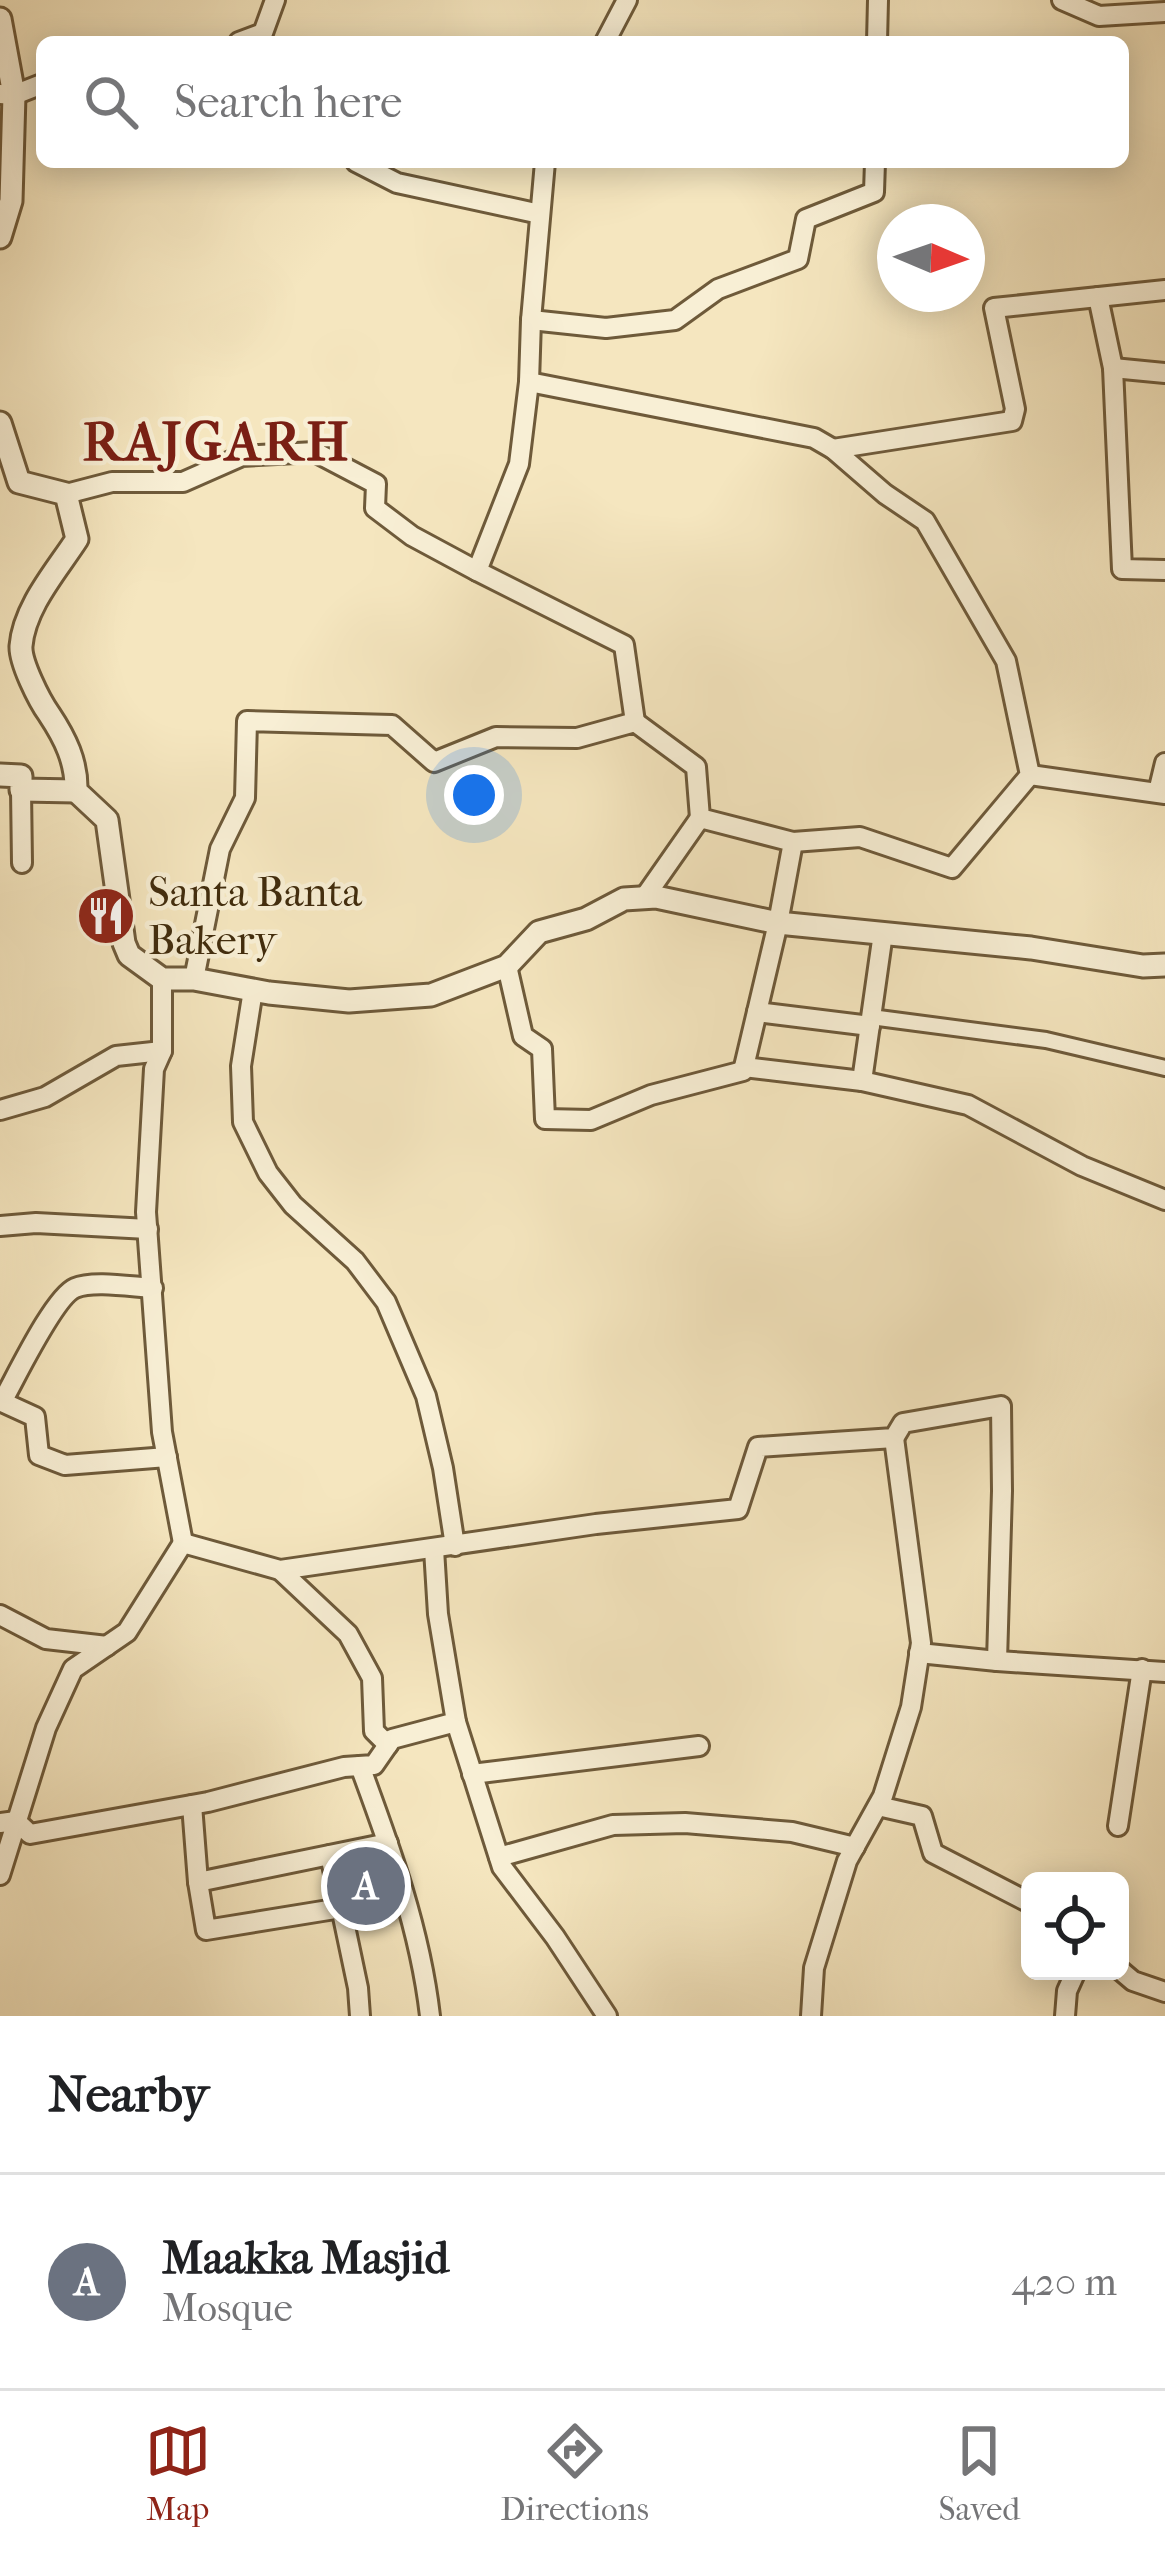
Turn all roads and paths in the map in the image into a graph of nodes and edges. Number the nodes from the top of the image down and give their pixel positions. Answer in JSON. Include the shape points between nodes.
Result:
{"nodes":[{"id":1,"x":275,"y":0,"type":"edge"},
{"id":2,"x":627,"y":0,"type":"edge"},
{"id":3,"x":878,"y":0,"type":"edge"},
{"id":4,"x":1062,"y":0,"type":"edge"},
{"id":5,"x":1165,"y":12,"type":"edge"},
{"id":6,"x":0,"y":19,"type":"edge"},
{"id":7,"x":255,"y":36,"type":"edge"},
{"id":8,"x":607,"y":36,"type":"edge"},
{"id":9,"x":878,"y":36,"type":"edge"},
{"id":10,"x":36,"y":86,"type":"edge"},
{"id":11,"x":7,"y":94,"type":"edge"},
{"id":12,"x":368,"y":168,"type":"edge"},
{"id":13,"x":544,"y":168,"type":"edge"},
{"id":14,"x":875,"y":168,"type":"edge"},
{"id":15,"x":540,"y":214,"type":"junction"},
{"id":16,"x":0,"y":237,"type":"edge"},
{"id":17,"x":1165,"y":290,"type":"edge"},
{"id":18,"x":1098,"y":297,"type":"junction"},
{"id":19,"x":531,"y":320,"type":"junction"},
{"id":20,"x":1113,"y":368,"type":"junction"},
{"id":21,"x":1165,"y":373,"type":"edge"},
{"id":22,"x":530,"y":382,"type":"junction"},
{"id":23,"x":0,"y":423,"type":"edge"},
{"id":24,"x":833,"y":449,"type":"junction"},
{"id":25,"x":66,"y":494,"type":"junction"},
{"id":26,"x":1165,"y":570,"type":"edge"},
{"id":27,"x":477,"y":571,"type":"junction"},
{"id":28,"x":635,"y":722,"type":"junction"},
{"id":29,"x":1165,"y":763,"type":"edge"},
{"id":30,"x":0,"y":775,"type":"edge"},
{"id":31,"x":1030,"y":776,"type":"junction"},
{"id":32,"x":21,"y":790,"type":"junction"},
{"id":33,"x":76,"y":791,"type":"junction"},
{"id":34,"x":1161,"y":793,"type":"edge"},
{"id":35,"x":700,"y":818,"type":"junction"},
{"id":36,"x":793,"y":842,"type":"junction"},
{"id":37,"x":22,"y":863,"type":"dead end"},
{"id":38,"x":644,"y":898,"type":"junction"},
{"id":39,"x":778,"y":922,"type":"junction"},
{"id":40,"x":883,"y":933,"type":"junction"},
{"id":41,"x":1165,"y":965,"type":"edge"},
{"id":42,"x":507,"y":966,"type":"junction"},
{"id":43,"x":162,"y":979,"type":"junction"},
{"id":44,"x":194,"y":979,"type":"junction"},
{"id":45,"x":253,"y":990,"type":"junction"},
{"id":46,"x":757,"y":1012,"type":"junction"},
{"id":47,"x":870,"y":1021,"type":"junction"},
{"id":48,"x":162,"y":1051,"type":"junction"},
{"id":49,"x":744,"y":1067,"type":"junction"},
{"id":50,"x":1165,"y":1068,"type":"edge"},
{"id":51,"x":862,"y":1081,"type":"junction"},
{"id":52,"x":0,"y":1110,"type":"edge"},
{"id":53,"x":1165,"y":1200,"type":"edge"},
{"id":54,"x":0,"y":1226,"type":"edge"},
{"id":55,"x":148,"y":1229,"type":"junction"},
{"id":56,"x":152,"y":1288,"type":"junction"},
{"id":57,"x":2,"y":1401,"type":"edge"},
{"id":58,"x":894,"y":1438,"type":"junction"},
{"id":59,"x":167,"y":1457,"type":"junction"},
{"id":60,"x":183,"y":1543,"type":"junction"},
{"id":61,"x":455,"y":1546,"type":"junction"},
{"id":62,"x":434,"y":1549,"type":"junction"},
{"id":63,"x":280,"y":1570,"type":"junction"},
{"id":64,"x":0,"y":1615,"type":"edge"},
{"id":65,"x":107,"y":1646,"type":"junction"},
{"id":66,"x":919,"y":1653,"type":"junction"},
{"id":67,"x":997,"y":1661,"type":"junction"},
{"id":68,"x":1142,"y":1669,"type":"junction"},
{"id":69,"x":1165,"y":1672,"type":"edge"},
{"id":70,"x":456,"y":1722,"type":"junction"},
{"id":71,"x":388,"y":1744,"type":"junction"},
{"id":72,"x":699,"y":1746,"type":"dead end"},
{"id":73,"x":360,"y":1766,"type":"junction"},
{"id":74,"x":472,"y":1774,"type":"junction"},
{"id":75,"x":192,"y":1805,"type":"junction"},
{"id":76,"x":878,"y":1806,"type":"junction"},
{"id":77,"x":8,"y":1822,"type":"edge"},
{"id":78,"x":1118,"y":1826,"type":"dead end"},
{"id":79,"x":388,"y":1843,"type":"junction"},
{"id":80,"x":855,"y":1847,"type":"junction"},
{"id":81,"x":330,"y":1856,"type":"junction"},
{"id":82,"x":499,"y":1857,"type":"junction"},
{"id":83,"x":0,"y":1874,"type":"edge"},
{"id":84,"x":198,"y":1882,"type":"junction"},
{"id":85,"x":1021,"y":1898,"type":"edge"},
{"id":86,"x":341,"y":1908,"type":"junction"},
{"id":87,"x":1129,"y":1978,"type":"edge"},
{"id":88,"x":1072,"y":1980,"type":"edge"},
{"id":89,"x":1165,"y":1992,"type":"edge"},
{"id":90,"x":360,"y":2016,"type":"edge"},
{"id":91,"x":430,"y":2016,"type":"edge"},
{"id":92,"x":607,"y":2016,"type":"edge"},
{"id":93,"x":811,"y":2016,"type":"edge"},
{"id":94,"x":1065,"y":2016,"type":"edge"}],
"edges":[{"from":1,"to":7,"type":"street"},
{"from":2,"to":8,"type":"street"},
{"from":3,"to":9,"type":"street"},
{"from":4,"to":5,"type":"street","via":[[1099,16]]},
{"from":6,"to":11,"type":"street"},
{"from":10,"to":11,"type":"street"},
{"from":11,"to":16,"type":"street","via":[[11,201]]},
{"from":12,"to":15,"type":"street","via":[[398,183]]},
{"from":13,"to":15,"type":"street"},
{"from":14,"to":19,"type":"street","via":[[874,192],[806,219],[798,260],[718,290],[675,320],[606,328]]},
{"from":15,"to":19,"type":"street"},
{"from":17,"to":18,"type":"street"},
{"from":18,"to":20,"type":"street"},
{"from":18,"to":24,"type":"street","via":[[994,308],[1012,421]]},
{"from":19,"to":22,"type":"street"},
{"from":20,"to":21,"type":"street"},
{"from":20,"to":26,"type":"street","via":[[1122,569]]},
{"from":22,"to":24,"type":"street","via":[[814,438]]},
{"from":22,"to":27,"type":"street","via":[[519,464]]},
{"from":23,"to":25,"type":"street","via":[[20,482]]},
{"from":24,"to":31,"type":"street","via":[[925,520],[1006,661]]},
{"from":25,"to":27,"type":"street","via":[[112,482],[183,482],[242,456],[315,452],[376,484],[375,508]]},
{"from":25,"to":33,"type":"street","via":[[77,538],[32,609],[20,649],[77,770]]},
{"from":27,"to":28,"type":"street","via":[[624,645]]},
{"from":28,"to":35,"type":"street","via":[[696,767]]},
{"from":28,"to":44,"type":"street","via":[[577,738],[496,736],[434,762],[392,725],[247,721],[245,798],[220,849]]},
{"from":29,"to":34,"type":"street"},
{"from":30,"to":32,"type":"street","via":[[21,776]]},
{"from":31,"to":34,"type":"street"},
{"from":31,"to":36,"type":"street","via":[[952,868],[860,837]]},
{"from":32,"to":33,"type":"street"},
{"from":32,"to":37,"type":"street"},
{"from":33,"to":43,"type":"street","via":[[107,820],[129,956]]},
{"from":35,"to":36,"type":"street"},
{"from":35,"to":38,"type":"street"},
{"from":36,"to":39,"type":"street"},
{"from":38,"to":39,"type":"street"},
{"from":38,"to":42,"type":"street","via":[[539,932]]},
{"from":39,"to":40,"type":"street"},
{"from":39,"to":46,"type":"street"},
{"from":40,"to":41,"type":"street"},
{"from":40,"to":47,"type":"street"},
{"from":42,"to":45,"type":"street","via":[[430,994],[349,1001]]},
{"from":42,"to":49,"type":"street","via":[[524,1036],[542,1048],[545,1119],[591,1120]]},
{"from":43,"to":44,"type":"street"},
{"from":43,"to":48,"type":"street"},
{"from":44,"to":45,"type":"street"},
{"from":45,"to":61,"type":"street","via":[[241,1066],[243,1122],[293,1205],[355,1261],[386,1303],[426,1396]]},
{"from":46,"to":47,"type":"street"},
{"from":46,"to":49,"type":"street"},
{"from":47,"to":50,"type":"street","via":[[1046,1040]]},
{"from":47,"to":51,"type":"street"},
{"from":48,"to":52,"type":"street","via":[[116,1055],[45,1097]]},
{"from":48,"to":55,"type":"street","via":[[154,1070]]},
{"from":49,"to":51,"type":"street"},
{"from":51,"to":53,"type":"street","via":[[968,1106]]},
{"from":54,"to":55,"type":"street"},
{"from":55,"to":56,"type":"street"},
{"from":56,"to":57,"type":"street","via":[[74,1288]]},
{"from":56,"to":59,"type":"street"},
{"from":57,"to":59,"type":"street","via":[[35,1417],[39,1455],[65,1465]]},
{"from":58,"to":61,"type":"street","via":[[758,1447],[739,1509]]},
{"from":58,"to":66,"type":"street"},
{"from":58,"to":67,"type":"street","via":[[902,1423],[1001,1406]]},
{"from":59,"to":60,"type":"street"},
{"from":60,"to":63,"type":"street"},
{"from":60,"to":65,"type":"street","via":[[127,1632]]},
{"from":61,"to":62,"type":"street"},
{"from":62,"to":63,"type":"street"},
{"from":62,"to":70,"type":"street"},
{"from":63,"to":71,"type":"street","via":[[348,1634],[372,1678],[374,1731]]},
{"from":64,"to":65,"type":"street","via":[[46,1640]]},
{"from":65,"to":77,"type":"street","via":[[73,1670]]},
{"from":66,"to":67,"type":"street"},
{"from":66,"to":76,"type":"street","via":[[911,1707]]},
{"from":67,"to":68,"type":"street"},
{"from":68,"to":69,"type":"street"},
{"from":68,"to":78,"type":"street"},
{"from":70,"to":71,"type":"street"},
{"from":70,"to":74,"type":"street"},
{"from":71,"to":73,"type":"street","via":[[374,1765]]},
{"from":72,"to":74,"type":"street"},
{"from":73,"to":75,"type":"street"},
{"from":73,"to":79,"type":"street"},
{"from":74,"to":82,"type":"street"},
{"from":75,"to":77,"type":"street","via":[[30,1834]]},
{"from":75,"to":84,"type":"street"},
{"from":76,"to":80,"type":"street"},
{"from":76,"to":85,"type":"street","via":[[922,1816],[933,1853]]},
{"from":77,"to":83,"type":"street"},
{"from":79,"to":81,"type":"street"},
{"from":79,"to":91,"type":"street","via":[[425,1968]]},
{"from":80,"to":82,"type":"street","via":[[685,1822],[614,1825]]},
{"from":80,"to":93,"type":"street","via":[[814,1968]]},
{"from":81,"to":84,"type":"street"},
{"from":81,"to":86,"type":"street"},
{"from":82,"to":92,"type":"street"},
{"from":84,"to":86,"type":"street","via":[[206,1930]]},
{"from":86,"to":90,"type":"street"},
{"from":87,"to":89,"type":"street"},
{"from":88,"to":94,"type":"street"}]}
